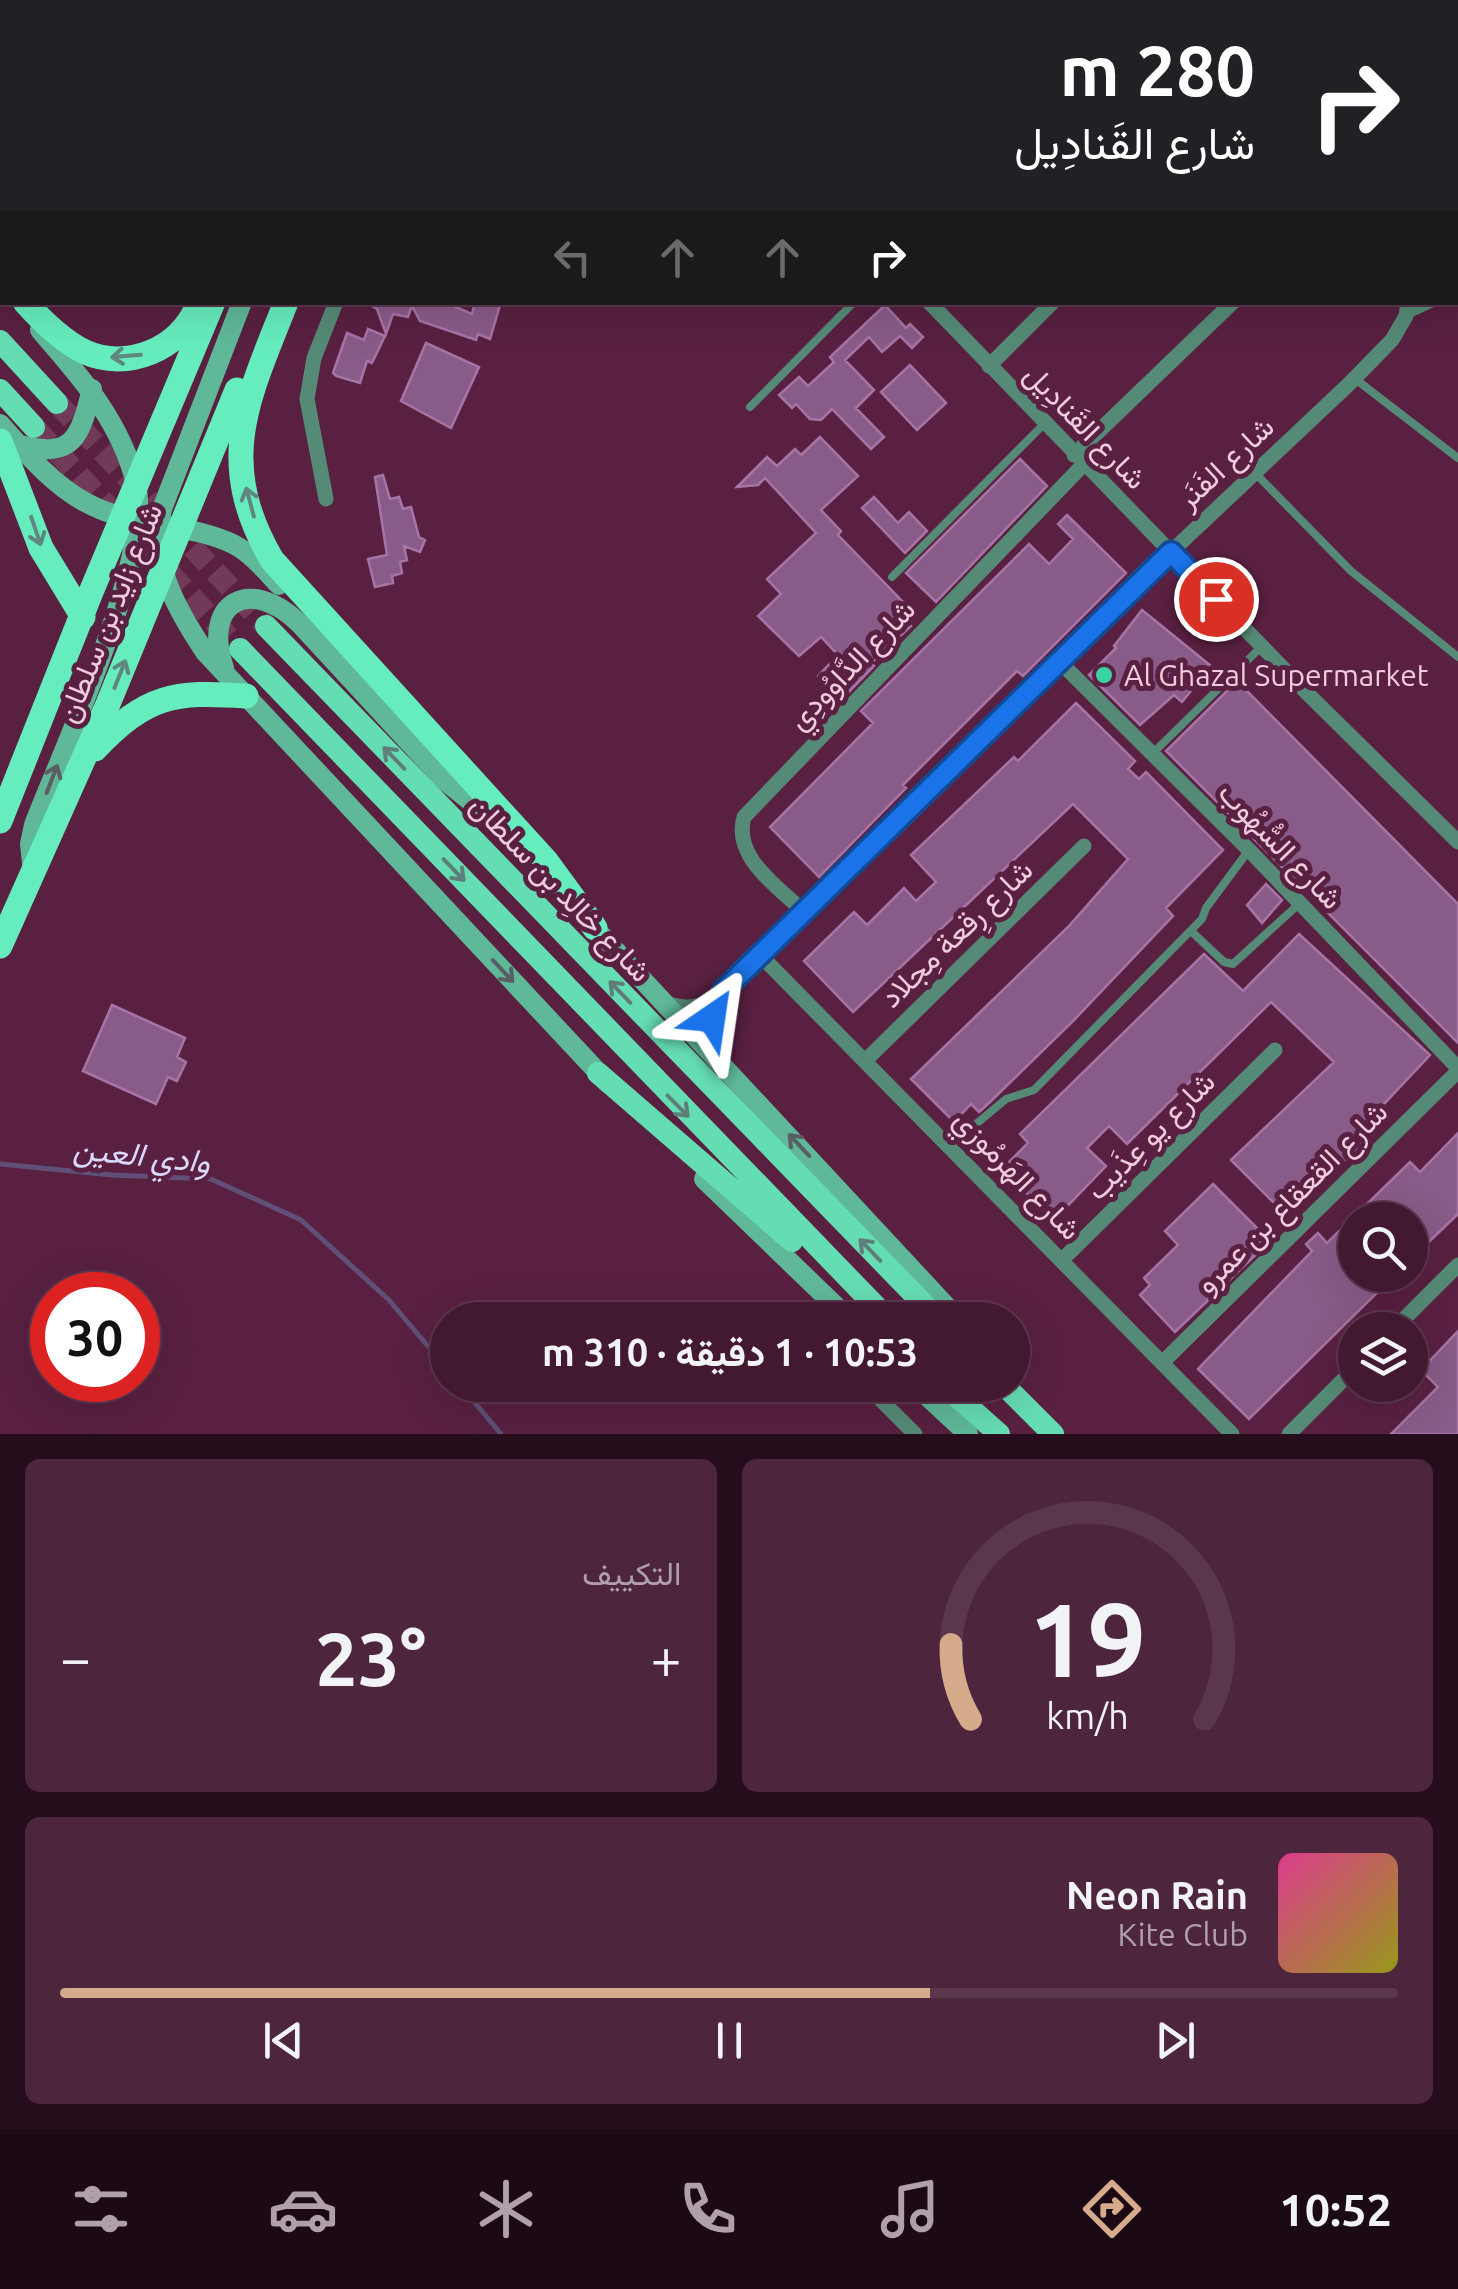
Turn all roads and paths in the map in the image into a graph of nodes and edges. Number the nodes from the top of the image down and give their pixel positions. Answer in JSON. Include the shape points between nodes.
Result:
{"nodes":[{"id":1,"x":19,"y":305,"type":"edge"},
{"id":2,"x":28,"y":305,"type":"edge"},
{"id":3,"x":197,"y":305,"type":"edge"},
{"id":4,"x":212,"y":305,"type":"edge"},
{"id":5,"x":241,"y":305,"type":"edge"},
{"id":6,"x":271,"y":305,"type":"edge"},
{"id":7,"x":285,"y":305,"type":"edge"},
{"id":8,"x":335,"y":305,"type":"edge"},
{"id":9,"x":851,"y":305,"type":"edge"},
{"id":10,"x":932,"y":305,"type":"edge"},
{"id":11,"x":1050,"y":305,"type":"edge"},
{"id":12,"x":1229,"y":305,"type":"edge"},
{"id":13,"x":1407,"y":309,"type":"edge"},
{"id":14,"x":0,"y":341,"type":"edge"},
{"id":15,"x":989,"y":366,"type":"junction"},
{"id":16,"x":1354,"y":378,"type":"junction"},
{"id":17,"x":92,"y":389,"type":"junction"},
{"id":18,"x":0,"y":390,"type":"edge"},
{"id":19,"x":58,"y":403,"type":"tunnel mouth"},
{"id":20,"x":750,"y":408,"type":"dead end"},
{"id":21,"x":0,"y":424,"type":"edge"},
{"id":22,"x":1044,"y":424,"type":"junction"},
{"id":23,"x":34,"y":427,"type":"tunnel mouth"},
{"id":24,"x":9,"y":442,"type":"edge"},
{"id":25,"x":1458,"y":458,"type":"edge"},
{"id":26,"x":1079,"y":460,"type":"junction"},
{"id":27,"x":1253,"y":472,"type":"junction"},
{"id":28,"x":136,"y":485,"type":"junction"},
{"id":29,"x":326,"y":499,"type":"dead end"},
{"id":30,"x":149,"y":524,"type":"junction"},
{"id":31,"x":1171,"y":552,"type":"junction"},
{"id":32,"x":162,"y":570,"type":"junction"},
{"id":33,"x":892,"y":577,"type":"dead end"},
{"id":34,"x":82,"y":617,"type":"junction"},
{"id":35,"x":266,"y":626,"type":"tunnel mouth"},
{"id":36,"x":1262,"y":646,"type":"junction"},
{"id":37,"x":240,"y":650,"type":"tunnel mouth"},
{"id":38,"x":1458,"y":656,"type":"edge"},
{"id":39,"x":1061,"y":664,"type":"junction"},
{"id":40,"x":236,"y":686,"type":"junction"},
{"id":41,"x":1153,"y":753,"type":"junction"},
{"id":42,"x":81,"y":764,"type":"junction"},
{"id":43,"x":0,"y":821,"type":"edge"},
{"id":44,"x":504,"y":828,"type":"junction"},
{"id":45,"x":1458,"y":842,"type":"edge"},
{"id":46,"x":1084,"y":846,"type":"dead end"},
{"id":47,"x":1249,"y":850,"type":"junction"},
{"id":48,"x":33,"y":872,"type":"junction"},
{"id":49,"x":1300,"y":903,"type":"junction"},
{"id":50,"x":805,"y":913,"type":"junction"},
{"id":51,"x":595,"y":928,"type":"junction"},
{"id":52,"x":1191,"y":931,"type":"junction"},
{"id":53,"x":0,"y":946,"type":"edge"},
{"id":54,"x":761,"y":956,"type":"junction"},
{"id":55,"x":724,"y":990,"type":"junction"},
{"id":56,"x":664,"y":1002,"type":"junction"},
{"id":57,"x":1275,"y":1050,"type":"dead end"},
{"id":58,"x":867,"y":1059,"type":"junction"},
{"id":59,"x":724,"y":1065,"type":"junction"},
{"id":60,"x":1458,"y":1069,"type":"edge"},
{"id":61,"x":598,"y":1072,"type":"junction"},
{"id":62,"x":951,"y":1145,"type":"junction"},
{"id":63,"x":1063,"y":1259,"type":"junction"},
{"id":64,"x":1458,"y":1265,"type":"edge"},
{"id":65,"x":831,"y":1302,"type":"edge"},
{"id":66,"x":857,"y":1302,"type":"edge"},
{"id":67,"x":873,"y":1302,"type":"edge"},
{"id":68,"x":921,"y":1302,"type":"edge"},
{"id":69,"x":942,"y":1302,"type":"edge"},
{"id":70,"x":1411,"y":1312,"type":"edge"},
{"id":71,"x":1163,"y":1362,"type":"junction"},
{"id":72,"x":1338,"y":1385,"type":"edge"},
{"id":73,"x":883,"y":1402,"type":"edge"},
{"id":74,"x":933,"y":1402,"type":"edge"},
{"id":75,"x":963,"y":1402,"type":"edge"},
{"id":76,"x":970,"y":1402,"type":"edge"},
{"id":77,"x":1021,"y":1402,"type":"edge"},
{"id":78,"x":1028,"y":1402,"type":"edge"},
{"id":79,"x":915,"y":1434,"type":"edge"},
{"id":80,"x":968,"y":1434,"type":"edge"},
{"id":81,"x":1000,"y":1434,"type":"edge"},
{"id":82,"x":1054,"y":1434,"type":"edge"},
{"id":83,"x":1232,"y":1434,"type":"edge"},
{"id":84,"x":1289,"y":1434,"type":"edge"}],
"edges":[{"from":1,"to":17,"type":"main road"},
{"from":3,"to":2,"type":"highway","one_way":true,"via":[[167,345],[125,358],[86,353]]},
{"from":4,"to":28,"type":"highway","name":"شارع زايد بن سلطان"},
{"from":5,"to":30,"type":"main road"},
{"from":6,"to":30,"type":"highway","name":"شارع زايد بن سلطان"},
{"from":51,"to":7,"type":"highway","one_way":true,"via":[[546,861],[262,544],[239,437],[245,404]]},
{"from":8,"to":29,"type":"street","via":[[306,399]]},
{"from":9,"to":20,"type":"lane"},
{"from":10,"to":15,"type":"street","name":"شارع القَنادِيل"},
{"from":11,"to":15,"type":"street"},
{"from":12,"to":26,"type":"street","name":"شارع الدَّاوُودِي"},
{"from":13,"to":16,"type":"street","name":"شارع الفَنَر","via":[[1392,340]]},
{"from":14,"to":19,"type":"main road"},
{"from":15,"to":22,"type":"street","name":"شارع القَنادِيل"},
{"from":16,"to":25,"type":"lane"},
{"from":16,"to":27,"type":"street","name":"شارع الفَنَر"},
{"from":17,"to":24,"type":"main road","via":[[77,437],[65,447],[42,450]]},
{"from":17,"to":28,"type":"main road"},
{"from":18,"to":23,"type":"main road"},
{"from":21,"to":24,"type":"main road"},
{"from":22,"to":26,"type":"street","name":"شارع القَنادِيل"},
{"from":22,"to":33,"type":"lane"},
{"from":24,"to":30,"type":"main road","via":[[86,503]]},
{"from":24,"to":34,"type":"highway","one_way":true,"via":[[42,548]]},
{"from":26,"to":31,"type":"street","name":"شارع القَنادِيل"},
{"from":26,"to":50,"type":"street","name":"شارع الدَّاوُودِي","via":[[744,818],[745,850]]},
{"from":27,"to":31,"type":"street","name":"شارع الفَنَر"},
{"from":27,"to":38,"type":"lane","via":[[1351,571]]},
{"from":28,"to":30,"type":"highway","name":"شارع زايد بن سلطان"},
{"from":30,"to":32,"type":"highway","name":"شارع زايد بن سلطان"},
{"from":30,"to":34,"type":"highway","name":"شارع زايد بن سلطان"},
{"from":30,"to":44,"type":"main road","via":[[231,543],[260,565]]},
{"from":48,"to":30,"type":"main road","one_way":true,"via":[[34,825]]},
{"from":31,"to":36,"type":"street","name":"شارع القَنادِيل"},
{"from":31,"to":39,"type":"street","name":"شارع الفَنَر"},
{"from":32,"to":40,"type":"main road","via":[[196,639]]},
{"from":42,"to":32,"type":"highway","name":"شارع زايد بن سلطان","one_way":true},
{"from":34,"to":43,"type":"highway","name":"شارع زايد بن سلطان"},
{"from":68,"to":35,"type":"main road","name":"شارع خالِد بن سلطان","one_way":true},
{"from":36,"to":41,"type":"lane"},
{"from":36,"to":45,"type":"street","name":"شارع القَنادِيل"},
{"from":37,"to":67,"type":"main road","one_way":true},
{"from":39,"to":41,"type":"street","name":"شارع السُّهُوب"},
{"from":39,"to":50,"type":"street","name":"شارع الفَنَر"},
{"from":40,"to":42,"type":"highway","via":[[161,698],[126,718]]},
{"from":40,"to":44,"type":"main road","via":[[216,641],[219,620],[242,599],[274,602],[444,780]]},
{"from":40,"to":61,"type":"main road","one_way":true},
{"from":41,"to":47,"type":"street","name":"شارع السُّهُوب"},
{"from":42,"to":48,"type":"highway","name":"شارع زايد بن سلطان"},
{"from":44,"to":51,"type":"main road"},
{"from":46,"to":58,"type":"street","name":"شارع رِقعة مِجلاد"},
{"from":47,"to":49,"type":"street","name":"شارع السُّهُوب"},
{"from":47,"to":52,"type":"lane"},
{"from":48,"to":53,"type":"highway","name":"شارع زايد بن سلطان"},
{"from":49,"to":52,"type":"lane","via":[[1233,964]]},
{"from":49,"to":60,"type":"street","name":"شارع السُّهُوب"},
{"from":50,"to":54,"type":"street","name":"شارع الفَنَر"},
{"from":51,"to":56,"type":"main road"},
{"from":52,"to":62,"type":"lane","via":[[1034,1090],[1006,1098]]},
{"from":54,"to":55,"type":"street","name":"شارع الفَنَر"},
{"from":54,"to":58,"type":"street","name":"شارع الهَرمُوزي"},
{"from":55,"to":56,"type":"street","name":"شارع الفَنَر","via":[[695,1009]]},
{"from":55,"to":59,"type":"street","via":[[712,1018]]},
{"from":56,"to":59,"type":"main road"},
{"from":57,"to":63,"type":"street","name":"شارع يو عِذَيب"},
{"from":58,"to":62,"type":"street","name":"شارع الهَرمُوزي"},
{"from":69,"to":59,"type":"main road","one_way":true},
{"from":60,"to":71,"type":"street","name":"شارع القعقاع بن عمرو"},
{"from":61,"to":65,"type":"main road"},
{"from":61,"to":66,"type":"main road"},
{"from":62,"to":63,"type":"street","name":"شارع الهَرمُوزي"},
{"from":63,"to":71,"type":"street","name":"شارع الهَرمُوزي"},
{"from":64,"to":70,"type":"street"},
{"from":71,"to":83,"type":"street","name":"شارع الهَرمُوزي"},
{"from":72,"to":84,"type":"street"},
{"from":73,"to":79,"type":"street"},
{"from":74,"to":80,"type":"main road"},
{"from":75,"to":81,"type":"main road"},
{"from":76,"to":81,"type":"main road"},
{"from":77,"to":82,"type":"main road"},
{"from":78,"to":82,"type":"main road"}]}
